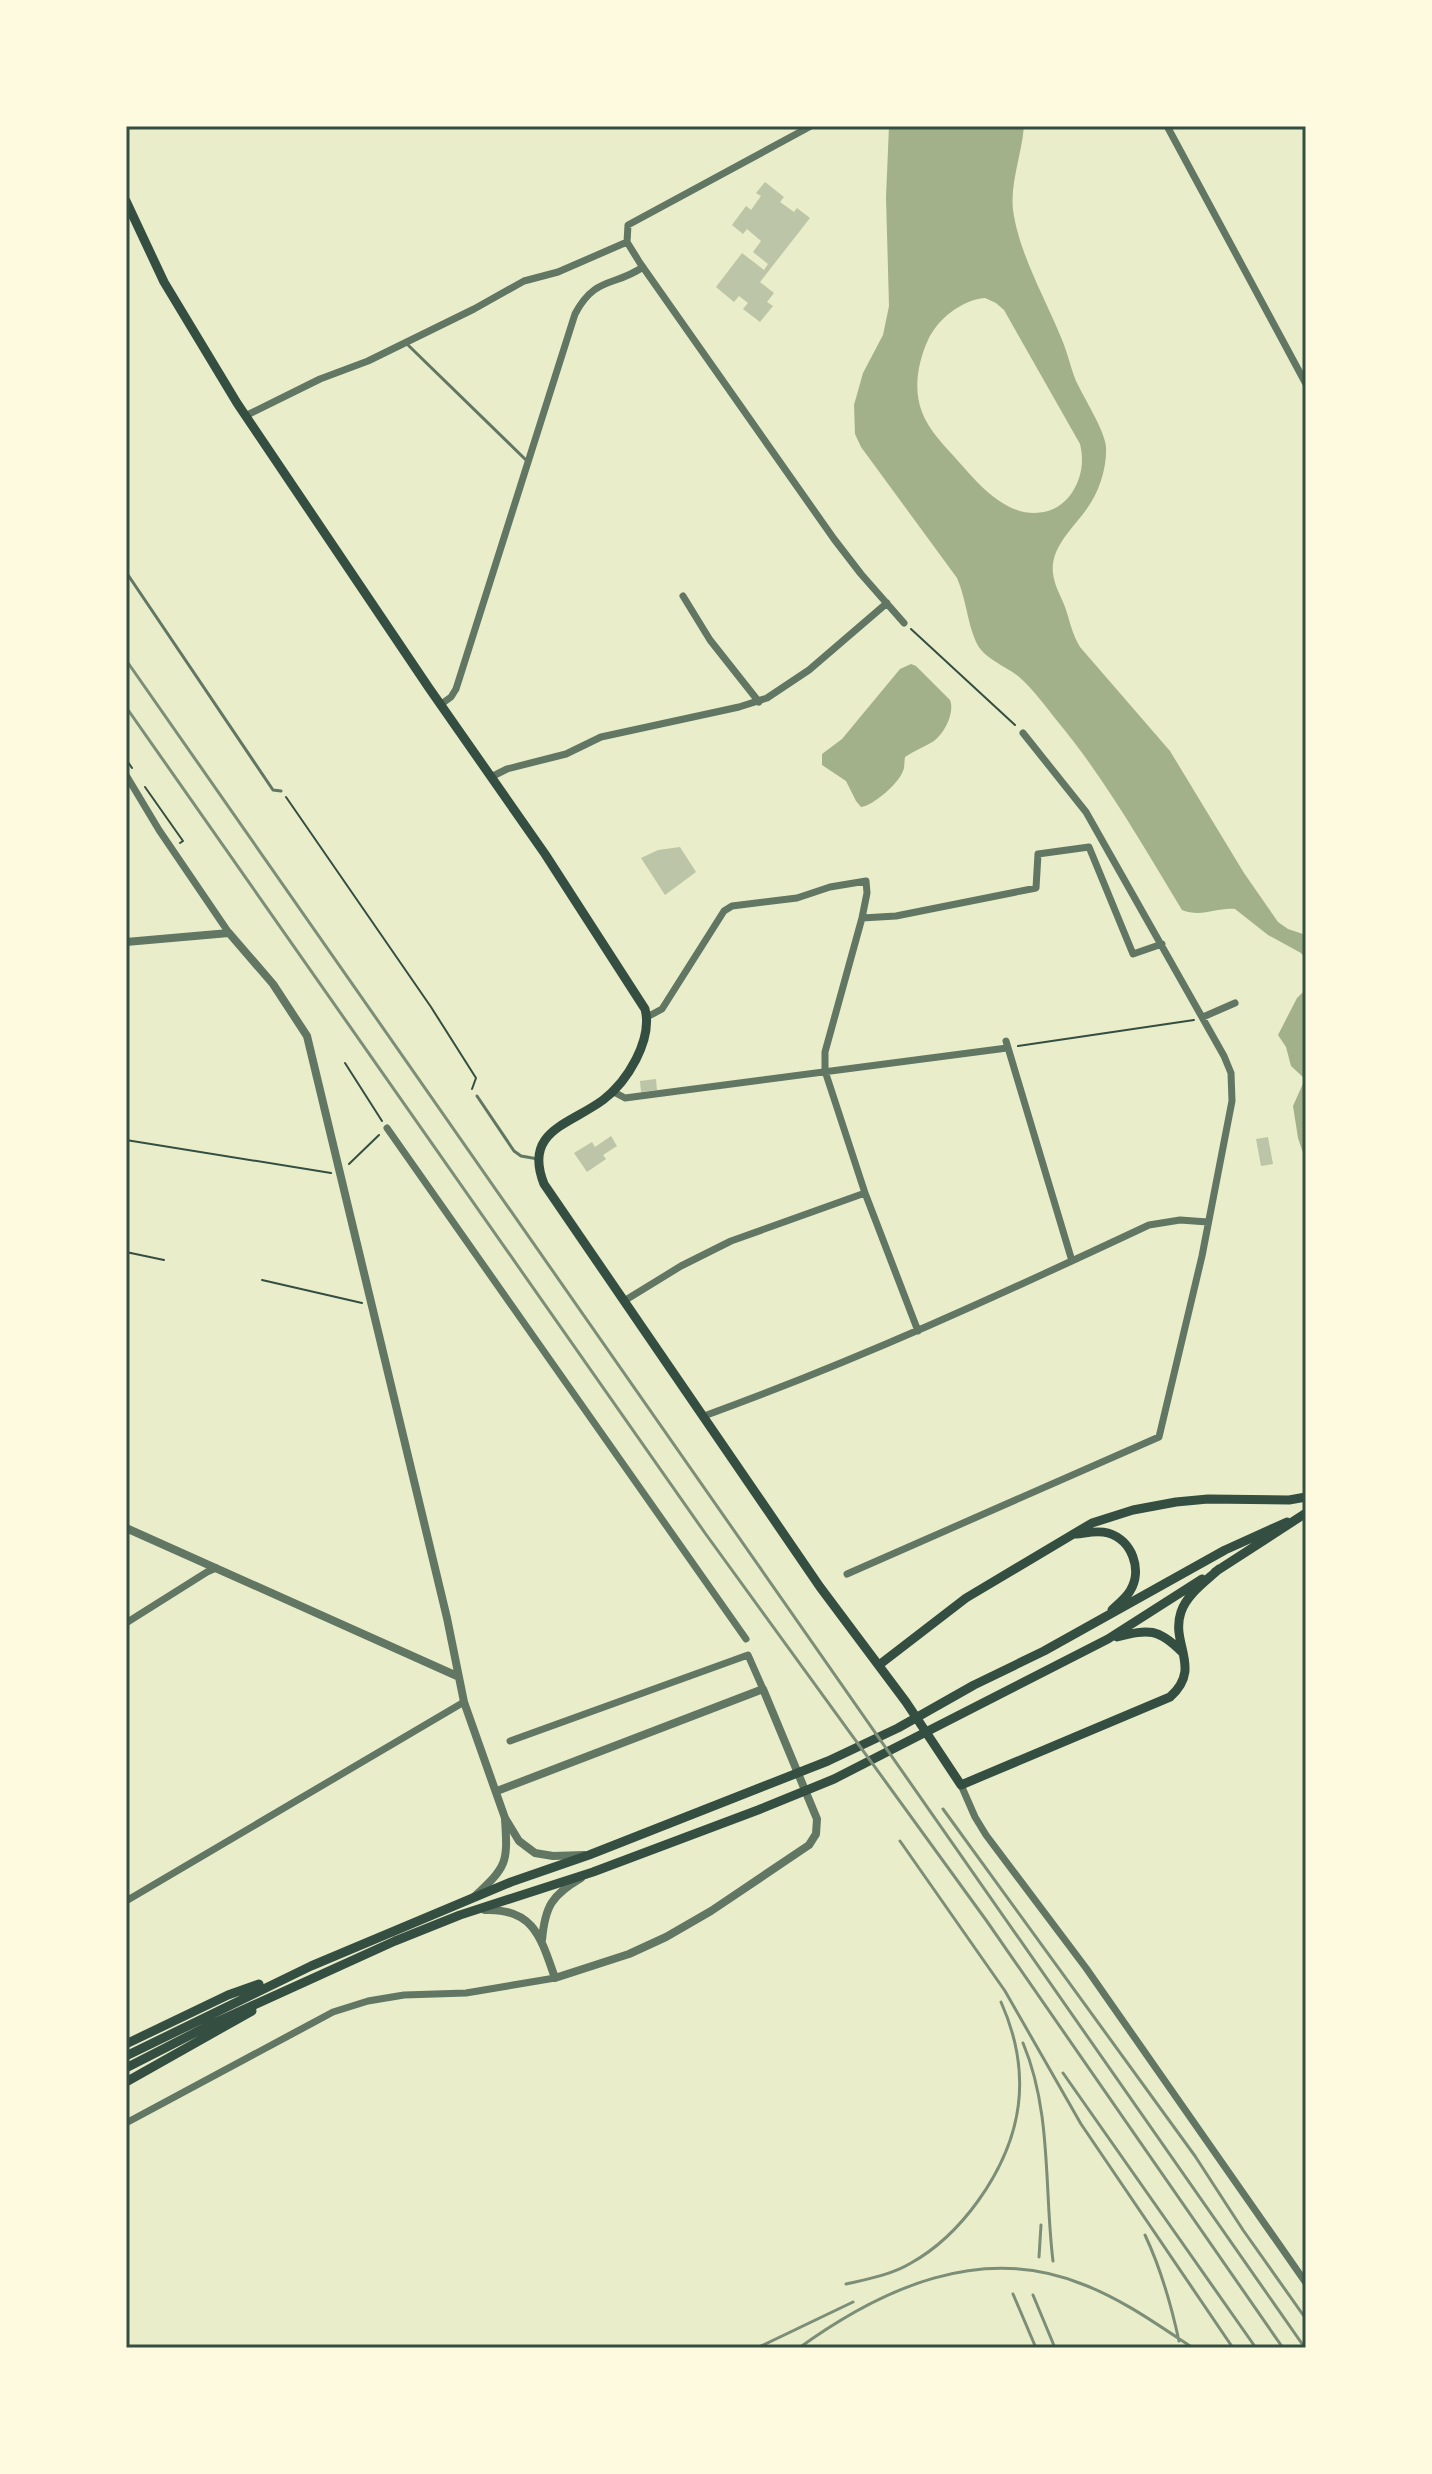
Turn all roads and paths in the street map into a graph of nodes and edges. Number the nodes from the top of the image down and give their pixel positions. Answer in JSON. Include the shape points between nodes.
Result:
{"nodes":[{"id":1,"x":811,"y":126,"type":"edge"},
{"id":2,"x":1167,"y":126,"type":"edge"},
{"id":3,"x":126,"y":201,"type":"edge"},
{"id":4,"x":627,"y":242,"type":"junction"},
{"id":5,"x":643,"y":267,"type":"junction"},
{"id":6,"x":405,"y":343,"type":"junction"},
{"id":7,"x":1306,"y":384,"type":"edge"},
{"id":8,"x":245,"y":416,"type":"junction"},
{"id":9,"x":528,"y":462,"type":"junction"},
{"id":10,"x":126,"y":572,"type":"edge"},
{"id":11,"x":683,"y":596,"type":"dead end"},
{"id":12,"x":887,"y":603,"type":"junction"},
{"id":13,"x":904,"y":623,"type":"joint"},
{"id":14,"x":759,"y":702,"type":"junction"},
{"id":15,"x":440,"y":705,"type":"junction"},
{"id":16,"x":1023,"y":733,"type":"joint"},
{"id":17,"x":126,"y":759,"type":"edge"},
{"id":18,"x":130,"y":773,"type":"edge"},
{"id":19,"x":491,"y":777,"type":"junction"},
{"id":20,"x":141,"y":782,"type":"dead end"},
{"id":21,"x":281,"y":791,"type":"joint"},
{"id":22,"x":178,"y":843,"type":"dead end"},
{"id":23,"x":862,"y":918,"type":"junction"},
{"id":24,"x":229,"y":933,"type":"junction"},
{"id":25,"x":126,"y":942,"type":"edge"},
{"id":26,"x":1162,"y":944,"type":"junction"},
{"id":27,"x":1235,"y":1003,"type":"dead end"},
{"id":28,"x":647,"y":1017,"type":"junction"},
{"id":29,"x":1203,"y":1017,"type":"junction"},
{"id":30,"x":1006,"y":1044,"type":"junction"},
{"id":31,"x":345,"y":1063,"type":"dead end"},
{"id":32,"x":825,"y":1071,"type":"junction"},
{"id":33,"x":472,"y":1089,"type":"dead end"},
{"id":34,"x":612,"y":1091,"type":"junction"},
{"id":35,"x":477,"y":1096,"type":"dead end"},
{"id":36,"x":387,"y":1128,"type":"junction"},
{"id":37,"x":126,"y":1140,"type":"edge"},
{"id":38,"x":539,"y":1159,"type":"junction"},
{"id":39,"x":336,"y":1172,"type":"junction"},
{"id":40,"x":865,"y":1193,"type":"junction"},
{"id":41,"x":1208,"y":1222,"type":"junction"},
{"id":42,"x":126,"y":1252,"type":"edge"},
{"id":43,"x":164,"y":1260,"type":"dead end"},
{"id":44,"x":1072,"y":1261,"type":"junction"},
{"id":45,"x":262,"y":1280,"type":"dead end"},
{"id":46,"x":624,"y":1301,"type":"junction"},
{"id":47,"x":371,"y":1304,"type":"junction"},
{"id":48,"x":918,"y":1331,"type":"junction"},
{"id":49,"x":704,"y":1416,"type":"junction"},
{"id":50,"x":1306,"y":1497,"type":"edge"},
{"id":51,"x":1304,"y":1515,"type":"edge"},
{"id":52,"x":126,"y":1528,"type":"edge"},
{"id":53,"x":1073,"y":1535,"type":"junction"},
{"id":54,"x":217,"y":1568,"type":"junction"},
{"id":55,"x":1219,"y":1569,"type":"junction"},
{"id":56,"x":847,"y":1574,"type":"dead end"},
{"id":57,"x":1101,"y":1621,"type":"junction"},
{"id":58,"x":126,"y":1623,"type":"edge"},
{"id":59,"x":746,"y":1639,"type":"dead end"},
{"id":60,"x":1108,"y":1639,"type":"junction"},
{"id":61,"x":1184,"y":1654,"type":"junction"},
{"id":62,"x":879,"y":1665,"type":"junction"},
{"id":63,"x":457,"y":1676,"type":"junction"},
{"id":64,"x":763,"y":1689,"type":"junction"},
{"id":65,"x":464,"y":1702,"type":"junction"},
{"id":66,"x":510,"y":1741,"type":"dead end"},
{"id":67,"x":961,"y":1785,"type":"junction"},
{"id":68,"x":497,"y":1791,"type":"junction"},
{"id":69,"x":505,"y":1818,"type":"junction"},
{"id":70,"x":589,"y":1855,"type":"junction"},
{"id":71,"x":593,"y":1872,"type":"junction"},
{"id":72,"x":471,"y":1899,"type":"junction"},
{"id":73,"x":126,"y":1901,"type":"edge"},
{"id":74,"x":472,"y":1911,"type":"junction"},
{"id":75,"x":542,"y":1941,"type":"junction"},
{"id":76,"x":311,"y":1966,"type":"junction"},
{"id":77,"x":313,"y":1978,"type":"junction"},
{"id":78,"x":555,"y":1978,"type":"junction"},
{"id":79,"x":126,"y":2044,"type":"edge"},
{"id":80,"x":126,"y":2056,"type":"edge"},
{"id":81,"x":126,"y":2068,"type":"edge"},
{"id":82,"x":126,"y":2082,"type":"edge"},
{"id":83,"x":126,"y":2123,"type":"edge"},
{"id":84,"x":1306,"y":2283,"type":"edge"}],
"edges":[{"from":1,"to":4,"type":"street","via":[[628,225]]},
{"from":2,"to":7,"type":"street"},
{"from":3,"to":8,"type":"main road","via":[[164,282]]},
{"from":4,"to":5,"type":"street"},
{"from":4,"to":6,"type":"street","via":[[524,281]]},
{"from":5,"to":9,"type":"street","via":[[598,286],[580,305]]},
{"from":5,"to":12,"type":"street","via":[[834,539]]},
{"from":6,"to":8,"type":"street"},
{"from":6,"to":9,"type":"lane"},
{"from":8,"to":15,"type":"main road"},
{"from":9,"to":15,"type":"street","via":[[456,689]]},
{"from":10,"to":21,"type":"lane","via":[[273,790]]},
{"from":11,"to":14,"type":"street"},
{"from":12,"to":13,"type":"street"},
{"from":12,"to":14,"type":"street","via":[[809,670]]},
{"from":13,"to":16,"type":"path"},
{"from":14,"to":19,"type":"street","via":[[601,737],[566,754]]},
{"from":15,"to":19,"type":"main road"},
{"from":16,"to":26,"type":"street","via":[[1086,812]]},
{"from":17,"to":18,"type":"path"},
{"from":18,"to":24,"type":"street","via":[[159,830]]},
{"from":19,"to":28,"type":"main road"},
{"from":20,"to":22,"type":"path","via":[[183,841]]},
{"from":21,"to":33,"type":"path","via":[[431,1007],[476,1078]]},
{"from":23,"to":26,"type":"street","via":[[1036,888],[1038,854],[1089,847],[1133,954]]},
{"from":23,"to":28,"type":"street","via":[[866,881],[797,898],[732,906],[662,1009]]},
{"from":23,"to":32,"type":"street","via":[[825,1052]]},
{"from":24,"to":25,"type":"street"},
{"from":24,"to":39,"type":"street","via":[[273,984],[307,1036]]},
{"from":26,"to":29,"type":"street"},
{"from":27,"to":29,"type":"street"},
{"from":28,"to":34,"type":"main road","via":[[644,1045]]},
{"from":29,"to":30,"type":"path"},
{"from":29,"to":41,"type":"street","via":[[1224,1056],[1233,1089]]},
{"from":30,"to":32,"type":"street"},
{"from":30,"to":44,"type":"street"},
{"from":31,"to":36,"type":"path"},
{"from":32,"to":34,"type":"street","via":[[625,1098]]},
{"from":32,"to":40,"type":"street"},
{"from":34,"to":38,"type":"main road","via":[[548,1135]]},
{"from":35,"to":38,"type":"lane","via":[[514,1151]]},
{"from":36,"to":39,"type":"path"},
{"from":36,"to":59,"type":"street"},
{"from":37,"to":39,"type":"path"},
{"from":38,"to":46,"type":"main road","via":[[550,1195]]},
{"from":39,"to":47,"type":"street"},
{"from":40,"to":46,"type":"street","via":[[731,1241]]},
{"from":40,"to":48,"type":"street"},
{"from":41,"to":44,"type":"street","via":[[1149,1225]]},
{"from":41,"to":56,"type":"street","via":[[1159,1437]]},
{"from":42,"to":43,"type":"path"},
{"from":44,"to":48,"type":"street"},
{"from":45,"to":47,"type":"path"},
{"from":46,"to":49,"type":"main road"},
{"from":47,"to":63,"type":"street"},
{"from":48,"to":49,"type":"street"},
{"from":49,"to":62,"type":"main road"},
{"from":50,"to":53,"type":"main road","via":[[1176,1502],[1109,1517]]},
{"from":51,"to":55,"type":"main road"},
{"from":51,"to":57,"type":"main road","via":[[1225,1550]]},
{"from":52,"to":54,"type":"street"},
{"from":53,"to":57,"type":"main road","via":[[1098,1531],[1114,1536],[1134,1560],[1130,1591]]},
{"from":53,"to":62,"type":"main road","via":[[966,1598]]},
{"from":54,"to":58,"type":"street"},
{"from":54,"to":63,"type":"street"},
{"from":55,"to":60,"type":"main road"},
{"from":55,"to":61,"type":"main road","via":[[1190,1596],[1180,1614]]},
{"from":57,"to":70,"type":"main road","via":[[828,1761]]},
{"from":60,"to":61,"type":"main road","via":[[1154,1632]]},
{"from":60,"to":71,"type":"main road","via":[[834,1779]]},
{"from":61,"to":67,"type":"main road","via":[[1184,1677],[1170,1697]]},
{"from":62,"to":67,"type":"main road"},
{"from":63,"to":65,"type":"street"},
{"from":64,"to":66,"type":"street","via":[[748,1655]]},
{"from":64,"to":68,"type":"street"},
{"from":64,"to":78,"type":"street","via":[[817,1819],[811,1843],[666,1937]]},
{"from":65,"to":68,"type":"street"},
{"from":65,"to":73,"type":"street"},
{"from":67,"to":84,"type":"street","via":[[986,1835],[1086,1968]]},
{"from":68,"to":69,"type":"street"},
{"from":69,"to":70,"type":"street","via":[[519,1841],[535,1853]]},
{"from":69,"to":72,"type":"street","via":[[508,1848],[503,1866]]},
{"from":70,"to":72,"type":"main road"},
{"from":71,"to":74,"type":"main road"},
{"from":71,"to":75,"type":"street","via":[[552,1900]]},
{"from":72,"to":76,"type":"main road"},
{"from":74,"to":75,"type":"street","via":[[514,1913],[532,1925]]},
{"from":74,"to":77,"type":"main road"},
{"from":75,"to":78,"type":"street"},
{"from":76,"to":79,"type":"main road","via":[[228,1995]]},
{"from":76,"to":80,"type":"main road"},
{"from":77,"to":81,"type":"main road"},
{"from":77,"to":82,"type":"main road"},
{"from":78,"to":83,"type":"street","via":[[466,1993],[368,2001],[333,2012]]}]}
